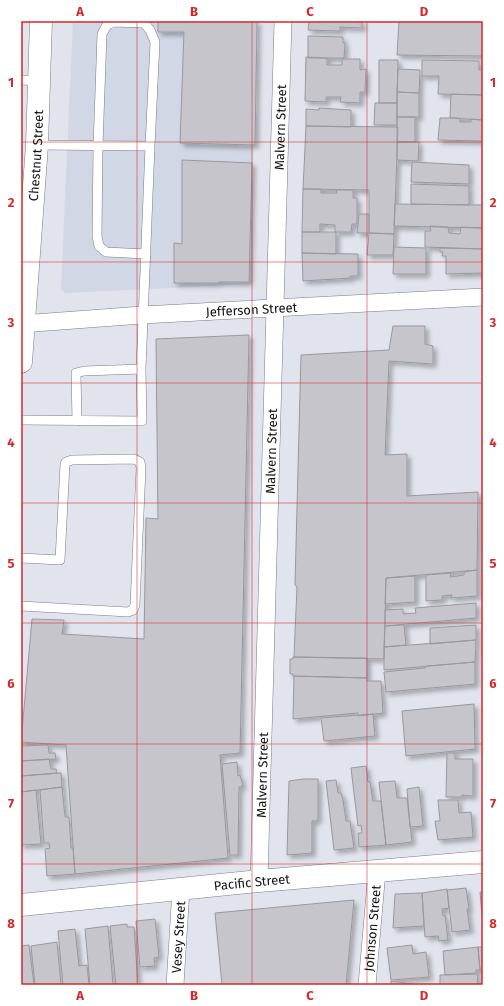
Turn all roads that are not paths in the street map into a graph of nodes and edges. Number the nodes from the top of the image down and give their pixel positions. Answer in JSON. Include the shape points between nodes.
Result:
{"nodes":[{"id":1,"x":41,"y":21,"type":"edge"},
{"id":2,"x":283,"y":21,"type":"edge"},
{"id":3,"x":30,"y":80,"type":"edge"},
{"id":4,"x":38,"y":145,"type":"junction"},
{"id":5,"x":98,"y":146,"type":"junction"},
{"id":6,"x":150,"y":146,"type":"junction"},
{"id":7,"x":146,"y":254,"type":"junction"},
{"id":8,"x":483,"y":296,"type":"edge"},
{"id":9,"x":275,"y":308,"type":"junction"},
{"id":10,"x":142,"y":314,"type":"junction"},
{"id":11,"x":23,"y":324,"type":"edge"},
{"id":12,"x":21,"y":362,"type":"edge"},
{"id":13,"x":141,"y":369,"type":"junction"},
{"id":14,"x":21,"y":420,"type":"edge"},
{"id":15,"x":77,"y":420,"type":"junction"},
{"id":16,"x":21,"y":558,"type":"edge"},
{"id":17,"x":21,"y":606,"type":"edge"},
{"id":18,"x":483,"y":862,"type":"edge"},
{"id":19,"x":377,"y":871,"type":"junction"},
{"id":20,"x":259,"y":881,"type":"junction"},
{"id":21,"x":182,"y":889,"type":"junction"},
{"id":22,"x":21,"y":905,"type":"edge"},
{"id":23,"x":174,"y":985,"type":"edge"},
{"id":24,"x":367,"y":985,"type":"edge"}],
"edges":[{"from":1,"to":3,"type":"street","name":"Chestnut Street"},
{"from":2,"to":9,"type":"street","name":"Malvern Street"},
{"from":3,"to":4,"type":"street","name":"Chestnut Street"},
{"from":4,"to":5,"type":"lane"},
{"from":4,"to":11,"type":"street","name":"Chestnut Street","via":[[32,169]]},
{"from":5,"to":6,"type":"lane"},
{"from":5,"to":6,"type":"lane","via":[[102,34],[107,25],[114,22],[144,23],[155,42]]},
{"from":5,"to":7,"type":"lane","via":[[97,236],[100,246],[106,252]]},
{"from":6,"to":7,"type":"lane"},
{"from":7,"to":10,"type":"lane"},
{"from":8,"to":9,"type":"street","name":"Jefferson Street"},
{"from":9,"to":10,"type":"street","name":"Jefferson Street"},
{"from":9,"to":20,"type":"street","name":"Malvern Street"},
{"from":10,"to":11,"type":"street","name":"Jefferson Street"},
{"from":10,"to":13,"type":"lane"},
{"from":11,"to":12,"type":"street","name":"Chestnut Street"},
{"from":13,"to":15,"type":"lane","via":[[76,372]]},
{"from":13,"to":15,"type":"lane","via":[[142,420]]},
{"from":14,"to":15,"type":"lane"},
{"from":16,"to":17,"type":"lane","via":[[60,560],[66,462],[134,459],[140,462],[133,610],[128,612]]},
{"from":18,"to":19,"type":"street","name":"Pacific Street"},
{"from":19,"to":20,"type":"street","name":"Pacific Street"},
{"from":19,"to":24,"type":"street","name":"Johnson Street"},
{"from":20,"to":21,"type":"street","name":"Pacific Street"},
{"from":21,"to":22,"type":"street","name":"Pacific Street"},
{"from":21,"to":23,"type":"street","name":"Vesey Street"}]}
